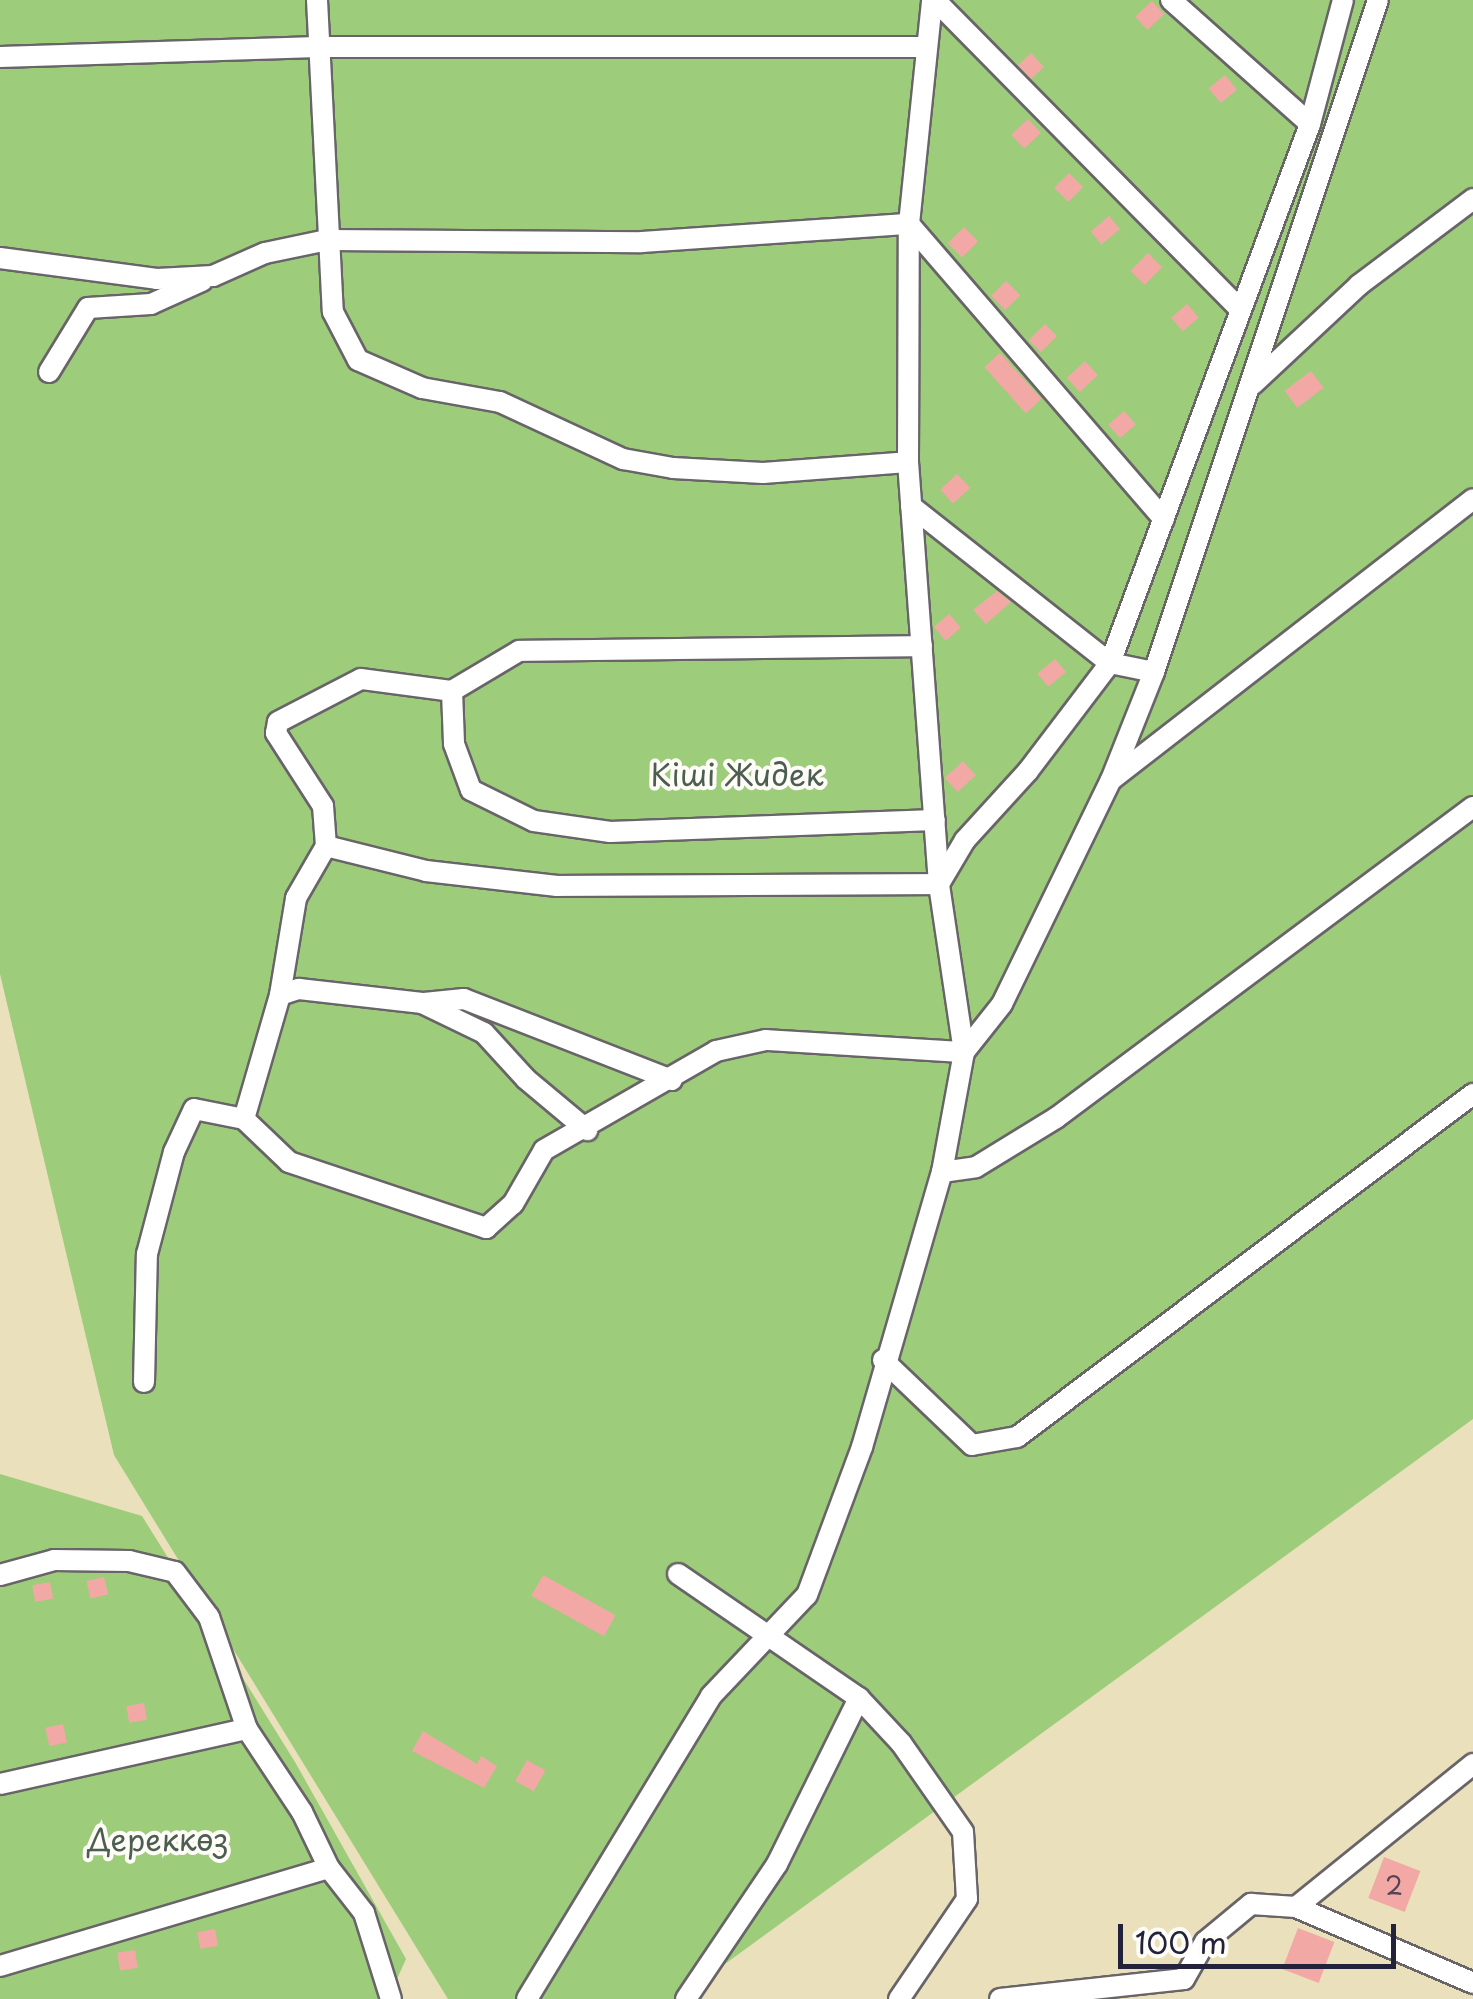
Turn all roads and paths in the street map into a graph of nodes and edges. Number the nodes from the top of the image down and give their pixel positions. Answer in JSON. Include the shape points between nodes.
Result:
{"nodes":[{"id":1,"x":317,"y":0,"type":"edge"},
{"id":2,"x":934,"y":0,"type":"edge"},
{"id":3,"x":1171,"y":0,"type":"edge"},
{"id":4,"x":1343,"y":0,"type":"edge"},
{"id":5,"x":1378,"y":0,"type":"edge"},
{"id":6,"x":318,"y":47,"type":"junction"},
{"id":7,"x":925,"y":47,"type":"junction"},
{"id":8,"x":0,"y":57,"type":"edge"},
{"id":9,"x":1310,"y":124,"type":"junction"},
{"id":10,"x":1473,"y":199,"type":"edge"},
{"id":11,"x":909,"y":224,"type":"junction"},
{"id":12,"x":327,"y":240,"type":"junction"},
{"id":13,"x":0,"y":258,"type":"edge"},
{"id":14,"x":213,"y":276,"type":"junction"},
{"id":15,"x":1238,"y":308,"type":"junction"},
{"id":16,"x":48,"y":372,"type":"dead end"},
{"id":17,"x":1250,"y":387,"type":"junction"},
{"id":18,"x":908,"y":462,"type":"junction"},
{"id":19,"x":1473,"y":499,"type":"edge"},
{"id":20,"x":911,"y":506,"type":"junction"},
{"id":21,"x":1164,"y":519,"type":"junction"},
{"id":22,"x":922,"y":646,"type":"junction"},
{"id":23,"x":1110,"y":663,"type":"junction"},
{"id":24,"x":1154,"y":672,"type":"junction"},
{"id":25,"x":452,"y":691,"type":"junction"},
{"id":26,"x":1111,"y":780,"type":"junction"},
{"id":27,"x":1473,"y":807,"type":"edge"},
{"id":28,"x":936,"y":820,"type":"junction"},
{"id":29,"x":326,"y":846,"type":"junction"},
{"id":30,"x":939,"y":884,"type":"junction"},
{"id":31,"x":280,"y":994,"type":"junction"},
{"id":32,"x":422,"y":1003,"type":"junction"},
{"id":33,"x":964,"y":1052,"type":"junction"},
{"id":34,"x":672,"y":1080,"type":"junction"},
{"id":35,"x":1473,"y":1094,"type":"edge"},
{"id":36,"x":244,"y":1119,"type":"junction"},
{"id":37,"x":587,"y":1130,"type":"junction"},
{"id":38,"x":942,"y":1172,"type":"junction"},
{"id":39,"x":883,"y":1360,"type":"junction"},
{"id":40,"x":144,"y":1382,"type":"dead end"},
{"id":41,"x":678,"y":1574,"type":"dead end"},
{"id":42,"x":0,"y":1575,"type":"edge"},
{"id":43,"x":767,"y":1636,"type":"junction"},
{"id":44,"x":859,"y":1698,"type":"junction"},
{"id":45,"x":246,"y":1729,"type":"junction"},
{"id":46,"x":1473,"y":1764,"type":"edge"},
{"id":47,"x":0,"y":1784,"type":"edge"},
{"id":48,"x":329,"y":1868,"type":"junction"},
{"id":49,"x":1296,"y":1907,"type":"junction"},
{"id":50,"x":0,"y":1966,"type":"edge"},
{"id":51,"x":1184,"y":1979,"type":"junction"},
{"id":52,"x":1473,"y":1983,"type":"edge"},
{"id":53,"x":391,"y":1999,"type":"edge"},
{"id":54,"x":527,"y":1999,"type":"edge"},
{"id":55,"x":686,"y":1999,"type":"edge"},
{"id":56,"x":899,"y":1999,"type":"edge"},
{"id":57,"x":1000,"y":1999,"type":"edge"},
{"id":58,"x":1194,"y":1999,"type":"edge"}],
"edges":[{"from":1,"to":6,"type":"street"},
{"from":2,"to":7,"type":"street"},
{"from":2,"to":15,"type":"street"},
{"from":3,"to":9,"type":"street"},
{"from":4,"to":9,"type":"street"},
{"from":5,"to":17,"type":"street"},
{"from":6,"to":7,"type":"street"},
{"from":6,"to":8,"type":"street"},
{"from":6,"to":12,"type":"street"},
{"from":7,"to":11,"type":"street"},
{"from":9,"to":15,"type":"street"},
{"from":10,"to":17,"type":"street","via":[[1359,286]]},
{"from":11,"to":12,"type":"street","via":[[642,242]]},
{"from":11,"to":18,"type":"street"},
{"from":11,"to":21,"type":"street"},
{"from":12,"to":14,"type":"street","via":[[265,253]]},
{"from":12,"to":18,"type":"street","via":[[333,312],[358,360],[422,388],[500,402],[623,458],[673,468],[762,473]]},
{"from":13,"to":14,"type":"street","via":[[157,280]]},
{"from":14,"to":16,"type":"street","via":[[151,304],[88,308]]},
{"from":15,"to":21,"type":"street"},
{"from":17,"to":24,"type":"street"},
{"from":18,"to":20,"type":"street"},
{"from":19,"to":26,"type":"street"},
{"from":20,"to":22,"type":"street"},
{"from":20,"to":23,"type":"street"},
{"from":21,"to":23,"type":"street"},
{"from":22,"to":25,"type":"street","via":[[519,651]]},
{"from":22,"to":28,"type":"street"},
{"from":23,"to":24,"type":"street"},
{"from":23,"to":30,"type":"street","via":[[1028,771],[965,840]]},
{"from":24,"to":26,"type":"street"},
{"from":25,"to":28,"type":"street","via":[[454,744],[471,790],[534,821],[610,832]]},
{"from":25,"to":29,"type":"street","via":[[362,680],[278,722],[276,733],[322,806]]},
{"from":26,"to":33,"type":"street","via":[[1002,1004]]},
{"from":27,"to":38,"type":"street","via":[[1056,1118],[976,1166]]},
{"from":28,"to":30,"type":"street"},
{"from":29,"to":30,"type":"street","via":[[426,871],[557,886]]},
{"from":29,"to":31,"type":"street","via":[[296,898]]},
{"from":30,"to":33,"type":"street"},
{"from":31,"to":32,"type":"street","via":[[299,989]]},
{"from":31,"to":36,"type":"street"},
{"from":32,"to":34,"type":"street","via":[[464,999]]},
{"from":32,"to":37,"type":"street","via":[[484,1033]]},
{"from":33,"to":34,"type":"street","via":[[766,1040],[716,1051]]},
{"from":33,"to":38,"type":"street"},
{"from":34,"to":37,"type":"street"},
{"from":35,"to":39,"type":"street","via":[[1017,1438],[972,1445]]},
{"from":36,"to":37,"type":"street","via":[[289,1162],[486,1228],[514,1204],[544,1150]]},
{"from":36,"to":40,"type":"street","via":[[194,1108],[174,1152],[147,1254]]},
{"from":38,"to":39,"type":"street"},
{"from":39,"to":43,"type":"street","via":[[862,1447],[807,1595]]},
{"from":41,"to":43,"type":"street"},
{"from":42,"to":45,"type":"street","via":[[54,1560],[130,1561],[175,1572],[209,1617]]},
{"from":43,"to":44,"type":"street"},
{"from":43,"to":54,"type":"street","via":[[711,1696]]},
{"from":44,"to":55,"type":"street","via":[[777,1864]]},
{"from":44,"to":56,"type":"street","via":[[901,1743],[963,1832],[968,1899]]},
{"from":45,"to":47,"type":"street"},
{"from":45,"to":48,"type":"street"},
{"from":46,"to":49,"type":"street"},
{"from":48,"to":50,"type":"street"},
{"from":48,"to":53,"type":"street","via":[[364,1913]]},
{"from":49,"to":51,"type":"street","via":[[1252,1904],[1205,1942]]},
{"from":49,"to":52,"type":"street"},
{"from":51,"to":57,"type":"street"},
{"from":51,"to":58,"type":"street"}]}
